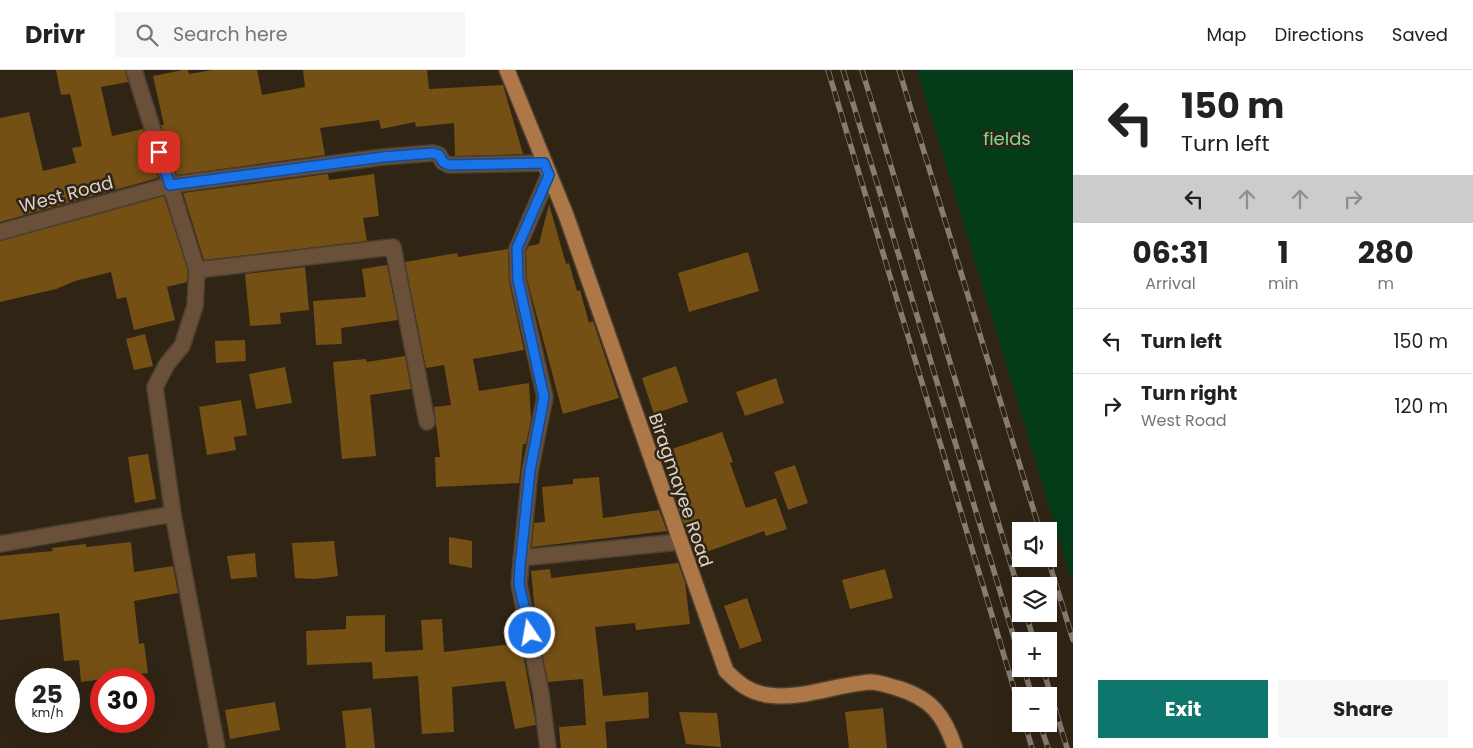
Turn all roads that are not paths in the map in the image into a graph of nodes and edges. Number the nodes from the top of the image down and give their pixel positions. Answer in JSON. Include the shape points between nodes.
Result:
{"nodes":[{"id":1,"x":134,"y":70,"type":"edge"},
{"id":2,"x":507,"y":70,"type":"edge"},
{"id":3,"x":547,"y":169,"type":"junction"},
{"id":4,"x":170,"y":185,"type":"junction"},
{"id":5,"x":0,"y":232,"type":"edge"},
{"id":6,"x":197,"y":270,"type":"junction"},
{"id":7,"x":427,"y":422,"type":"dead end"},
{"id":8,"x":173,"y":514,"type":"junction"},
{"id":9,"x":679,"y":542,"type":"junction"},
{"id":10,"x":0,"y":544,"type":"edge"},
{"id":11,"x":521,"y":558,"type":"junction"},
{"id":12,"x":217,"y":748,"type":"edge"},
{"id":13,"x":548,"y":748,"type":"edge"},
{"id":14,"x":954,"y":748,"type":"edge"}],
"edges":[{"from":1,"to":4,"type":"street"},
{"from":2,"to":3,"type":"main road","name":"Biragmayee Road"},
{"from":3,"to":4,"type":"street","name":"West Road","via":[[449,165],[433,153]]},
{"from":3,"to":9,"type":"main road","name":"Biragmayee Road","via":[[566,215]]},
{"from":3,"to":11,"type":"street","via":[[517,248],[518,280],[544,397],[530,471]]},
{"from":4,"to":5,"type":"street","name":"West Road"},
{"from":4,"to":6,"type":"street"},
{"from":6,"to":7,"type":"street","via":[[393,247]]},
{"from":6,"to":8,"type":"street","via":[[195,306],[182,346],[167,364],[155,387]]},
{"from":8,"to":10,"type":"street"},
{"from":8,"to":12,"type":"street"},
{"from":9,"to":11,"type":"street"},
{"from":9,"to":14,"type":"main road","name":"Biragmayee Road","via":[[726,671],[737,682],[768,696],[788,696],[872,682],[911,692],[935,708],[947,726]]},
{"from":11,"to":13,"type":"street","via":[[519,584]]}]}
